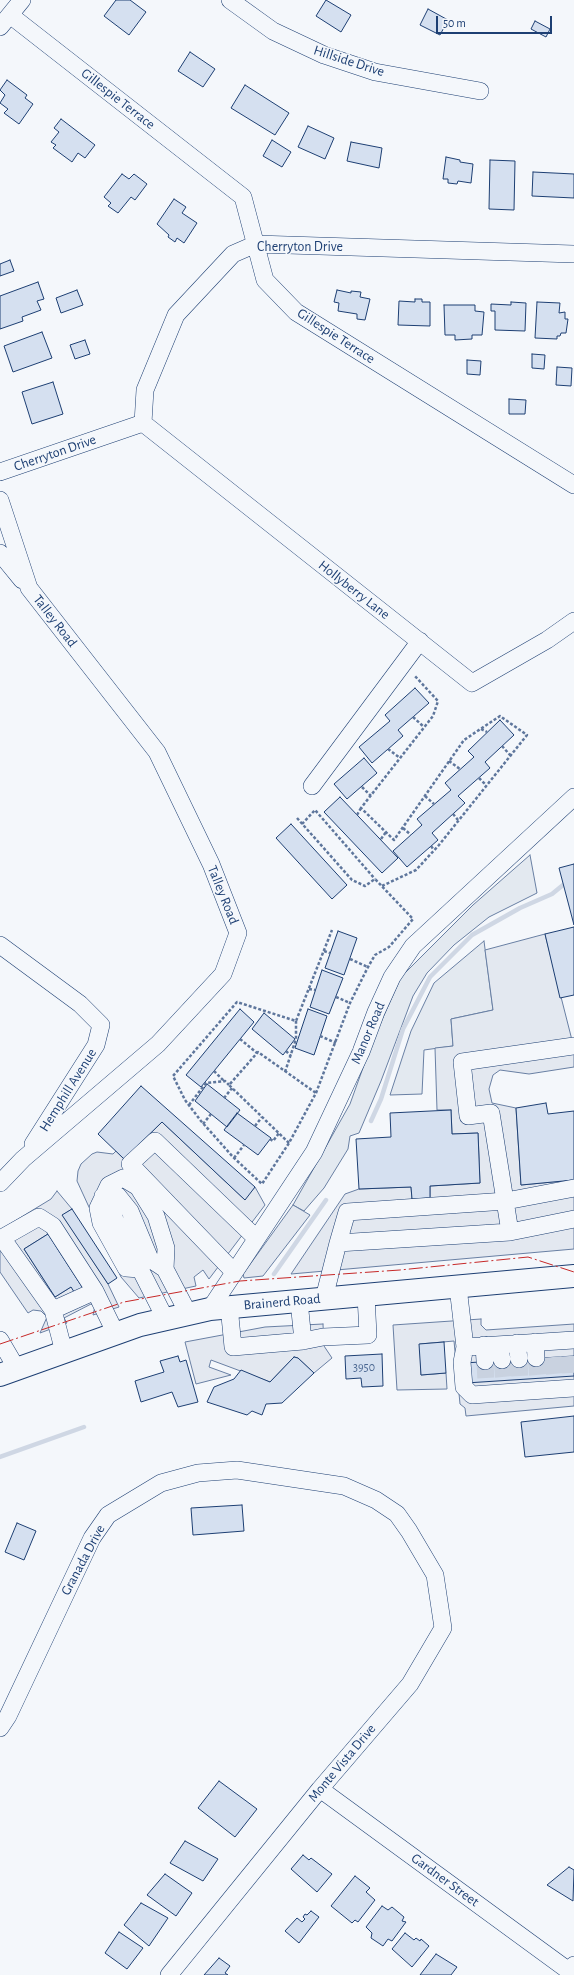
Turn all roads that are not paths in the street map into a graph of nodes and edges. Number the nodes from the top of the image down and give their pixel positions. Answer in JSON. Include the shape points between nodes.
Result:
{"nodes":[{"id":1,"x":22,"y":0,"type":"edge"},
{"id":2,"x":230,"y":0,"type":"edge"},
{"id":3,"x":5,"y":21,"type":"edge"},
{"id":4,"x":480,"y":92,"type":"dead end"},
{"id":5,"x":256,"y":244,"type":"junction"},
{"id":6,"x":574,"y":254,"type":"edge"},
{"id":7,"x":143,"y":423,"type":"junction"},
{"id":8,"x":0,"y":472,"type":"edge"},
{"id":9,"x":574,"y":485,"type":"edge"},
{"id":10,"x":0,"y":500,"type":"edge"},
{"id":11,"x":0,"y":553,"type":"edge"},
{"id":12,"x":29,"y":588,"type":"junction"},
{"id":13,"x":574,"y":621,"type":"edge"},
{"id":14,"x":420,"y":641,"type":"junction"},
{"id":15,"x":312,"y":786,"type":"dead end"},
{"id":16,"x":574,"y":797,"type":"edge"},
{"id":17,"x":0,"y":945,"type":"edge"},
{"id":18,"x":574,"y":1046,"type":"edge"},
{"id":19,"x":23,"y":1159,"type":"junction"},
{"id":20,"x":0,"y":1183,"type":"edge"},
{"id":21,"x":574,"y":1188,"type":"edge"},
{"id":22,"x":103,"y":1196,"type":"junction"},
{"id":23,"x":506,"y":1201,"type":"junction"},
{"id":24,"x":574,"y":1219,"type":"edge"},
{"id":25,"x":510,"y":1232,"type":"junction"},
{"id":26,"x":256,"y":1238,"type":"junction"},
{"id":27,"x":1,"y":1239,"type":"edge"},
{"id":28,"x":338,"y":1243,"type":"junction"},
{"id":29,"x":165,"y":1269,"type":"junction"},
{"id":30,"x":234,"y":1272,"type":"junction"},
{"id":31,"x":574,"y":1276,"type":"edge"},
{"id":32,"x":458,"y":1286,"type":"junction"},
{"id":33,"x":95,"y":1291,"type":"junction"},
{"id":34,"x":366,"y":1295,"type":"junction"},
{"id":35,"x":324,"y":1298,"type":"junction"},
{"id":36,"x":299,"y":1301,"type":"junction"},
{"id":37,"x":220,"y":1307,"type":"junction"},
{"id":38,"x":53,"y":1310,"type":"junction"},
{"id":39,"x":188,"y":1313,"type":"junction"},
{"id":40,"x":165,"y":1318,"type":"junction"},
{"id":41,"x":116,"y":1334,"type":"junction"},
{"id":42,"x":0,"y":1340,"type":"edge"},
{"id":43,"x":303,"y":1341,"type":"junction"},
{"id":44,"x":464,"y":1347,"type":"junction"},
{"id":45,"x":564,"y":1347,"type":"edge"},
{"id":46,"x":64,"y":1352,"type":"junction"},
{"id":47,"x":8,"y":1372,"type":"edge"},
{"id":48,"x":558,"y":1384,"type":"edge"},
{"id":49,"x":409,"y":1531,"type":"joint"},
{"id":50,"x":0,"y":1728,"type":"edge"},
{"id":51,"x":320,"y":1789,"type":"junction"},
{"id":52,"x":572,"y":1968,"type":"edge"},
{"id":53,"x":169,"y":1975,"type":"edge"}],
"edges":[{"from":1,"to":3,"type":"street"},
{"from":2,"to":4,"type":"street","name":"Hillside Drive","via":[[273,31],[324,55],[375,72]]},
{"from":3,"to":5,"type":"street","name":"Gillespie Terrace","via":[[243,197]]},
{"from":5,"to":6,"type":"street","name":"Cherryton Drive"},
{"from":5,"to":7,"type":"street","name":"Cherryton Drive","via":[[233,254],[176,315],[145,390]]},
{"from":5,"to":9,"type":"street","name":"Gillespie Terrace","via":[[265,280],[296,312]]},
{"from":7,"to":8,"type":"street","name":"Cherryton Drive"},
{"from":7,"to":14,"type":"street","name":"Hollyberry Lane"},
{"from":10,"to":12,"type":"street","name":"Talley Road"},
{"from":11,"to":12,"type":"street","name":"Talley Road"},
{"from":12,"to":19,"type":"street","name":"Talley Road","via":[[157,752],[211,864],[238,933],[223,974],[158,1044]]},
{"from":13,"to":14,"type":"street","name":"Hollyberry Lane","via":[[548,640],[472,683]]},
{"from":14,"to":15,"type":"street"},
{"from":16,"to":26,"type":"street","name":"Manor Road","via":[[413,946],[392,977],[361,1052],[314,1152]]},
{"from":17,"to":19,"type":"street","name":"Hemphill Avenue","via":[[80,1004],[101,1025],[96,1045]]},
{"from":18,"to":23,"type":"street","via":[[462,1062],[468,1116],[490,1113]]},
{"from":19,"to":20,"type":"street","name":"Talley Road"},
{"from":21,"to":23,"type":"street"},
{"from":22,"to":29,"type":"street","via":[[118,1196],[130,1211],[150,1259]]},
{"from":22,"to":29,"type":"street","via":[[109,1185],[123,1178],[138,1187],[156,1216],[166,1248]]},
{"from":22,"to":40,"type":"street"},
{"from":23,"to":25,"type":"street"},
{"from":23,"to":28,"type":"street","via":[[347,1212]]},
{"from":24,"to":25,"type":"street"},
{"from":25,"to":28,"type":"street"},
{"from":26,"to":30,"type":"street","name":"Manor Road"},
{"from":26,"to":30,"type":"street","via":[[155,1141],[130,1164]]},
{"from":27,"to":33,"type":"street","via":[[39,1217],[47,1221],[53,1226]]},
{"from":27,"to":38,"type":"street"},
{"from":28,"to":35,"type":"street"},
{"from":29,"to":39,"type":"street"},
{"from":30,"to":37,"type":"street","name":"Manor Road"},
{"from":31,"to":32,"type":"main road","name":"Brainerd Road"},
{"from":32,"to":34,"type":"main road","name":"Brainerd Road"},
{"from":32,"to":44,"type":"street"},
{"from":33,"to":38,"type":"street"},
{"from":33,"to":41,"type":"street"},
{"from":34,"to":35,"type":"main road","name":"Brainerd Road"},
{"from":34,"to":43,"type":"street","via":[[368,1335],[323,1337]]},
{"from":35,"to":36,"type":"main road","name":"Brainerd Road"},
{"from":36,"to":37,"type":"main road","name":"Brainerd Road"},
{"from":36,"to":43,"type":"street"},
{"from":37,"to":39,"type":"main road","name":"Brainerd Road"},
{"from":37,"to":43,"type":"street","via":[[234,1347]]},
{"from":38,"to":46,"type":"street"},
{"from":39,"to":40,"type":"main road","name":"Brainerd Road"},
{"from":40,"to":41,"type":"main road","name":"Brainerd Road"},
{"from":41,"to":46,"type":"main road","name":"Brainerd Road"},
{"from":42,"to":47,"type":"street"},
{"from":44,"to":45,"type":"street","via":[[493,1353]]},
{"from":44,"to":48,"type":"street","via":[[464,1386],[472,1395],[486,1388]]},
{"from":46,"to":47,"type":"main road","name":"Brainerd Road"},
{"from":49,"to":50,"type":"street","name":"Granada Drive","via":[[397,1514],[376,1500],[344,1486],[237,1470],[198,1473],[161,1483],[108,1515],[92,1538]]},
{"from":49,"to":51,"type":"street","name":"Monte Vista Drive","via":[[435,1575],[443,1628],[410,1684]]},
{"from":51,"to":52,"type":"street","name":"Gardner Street"},
{"from":51,"to":53,"type":"street","name":"Monte Vista Drive"}]}
